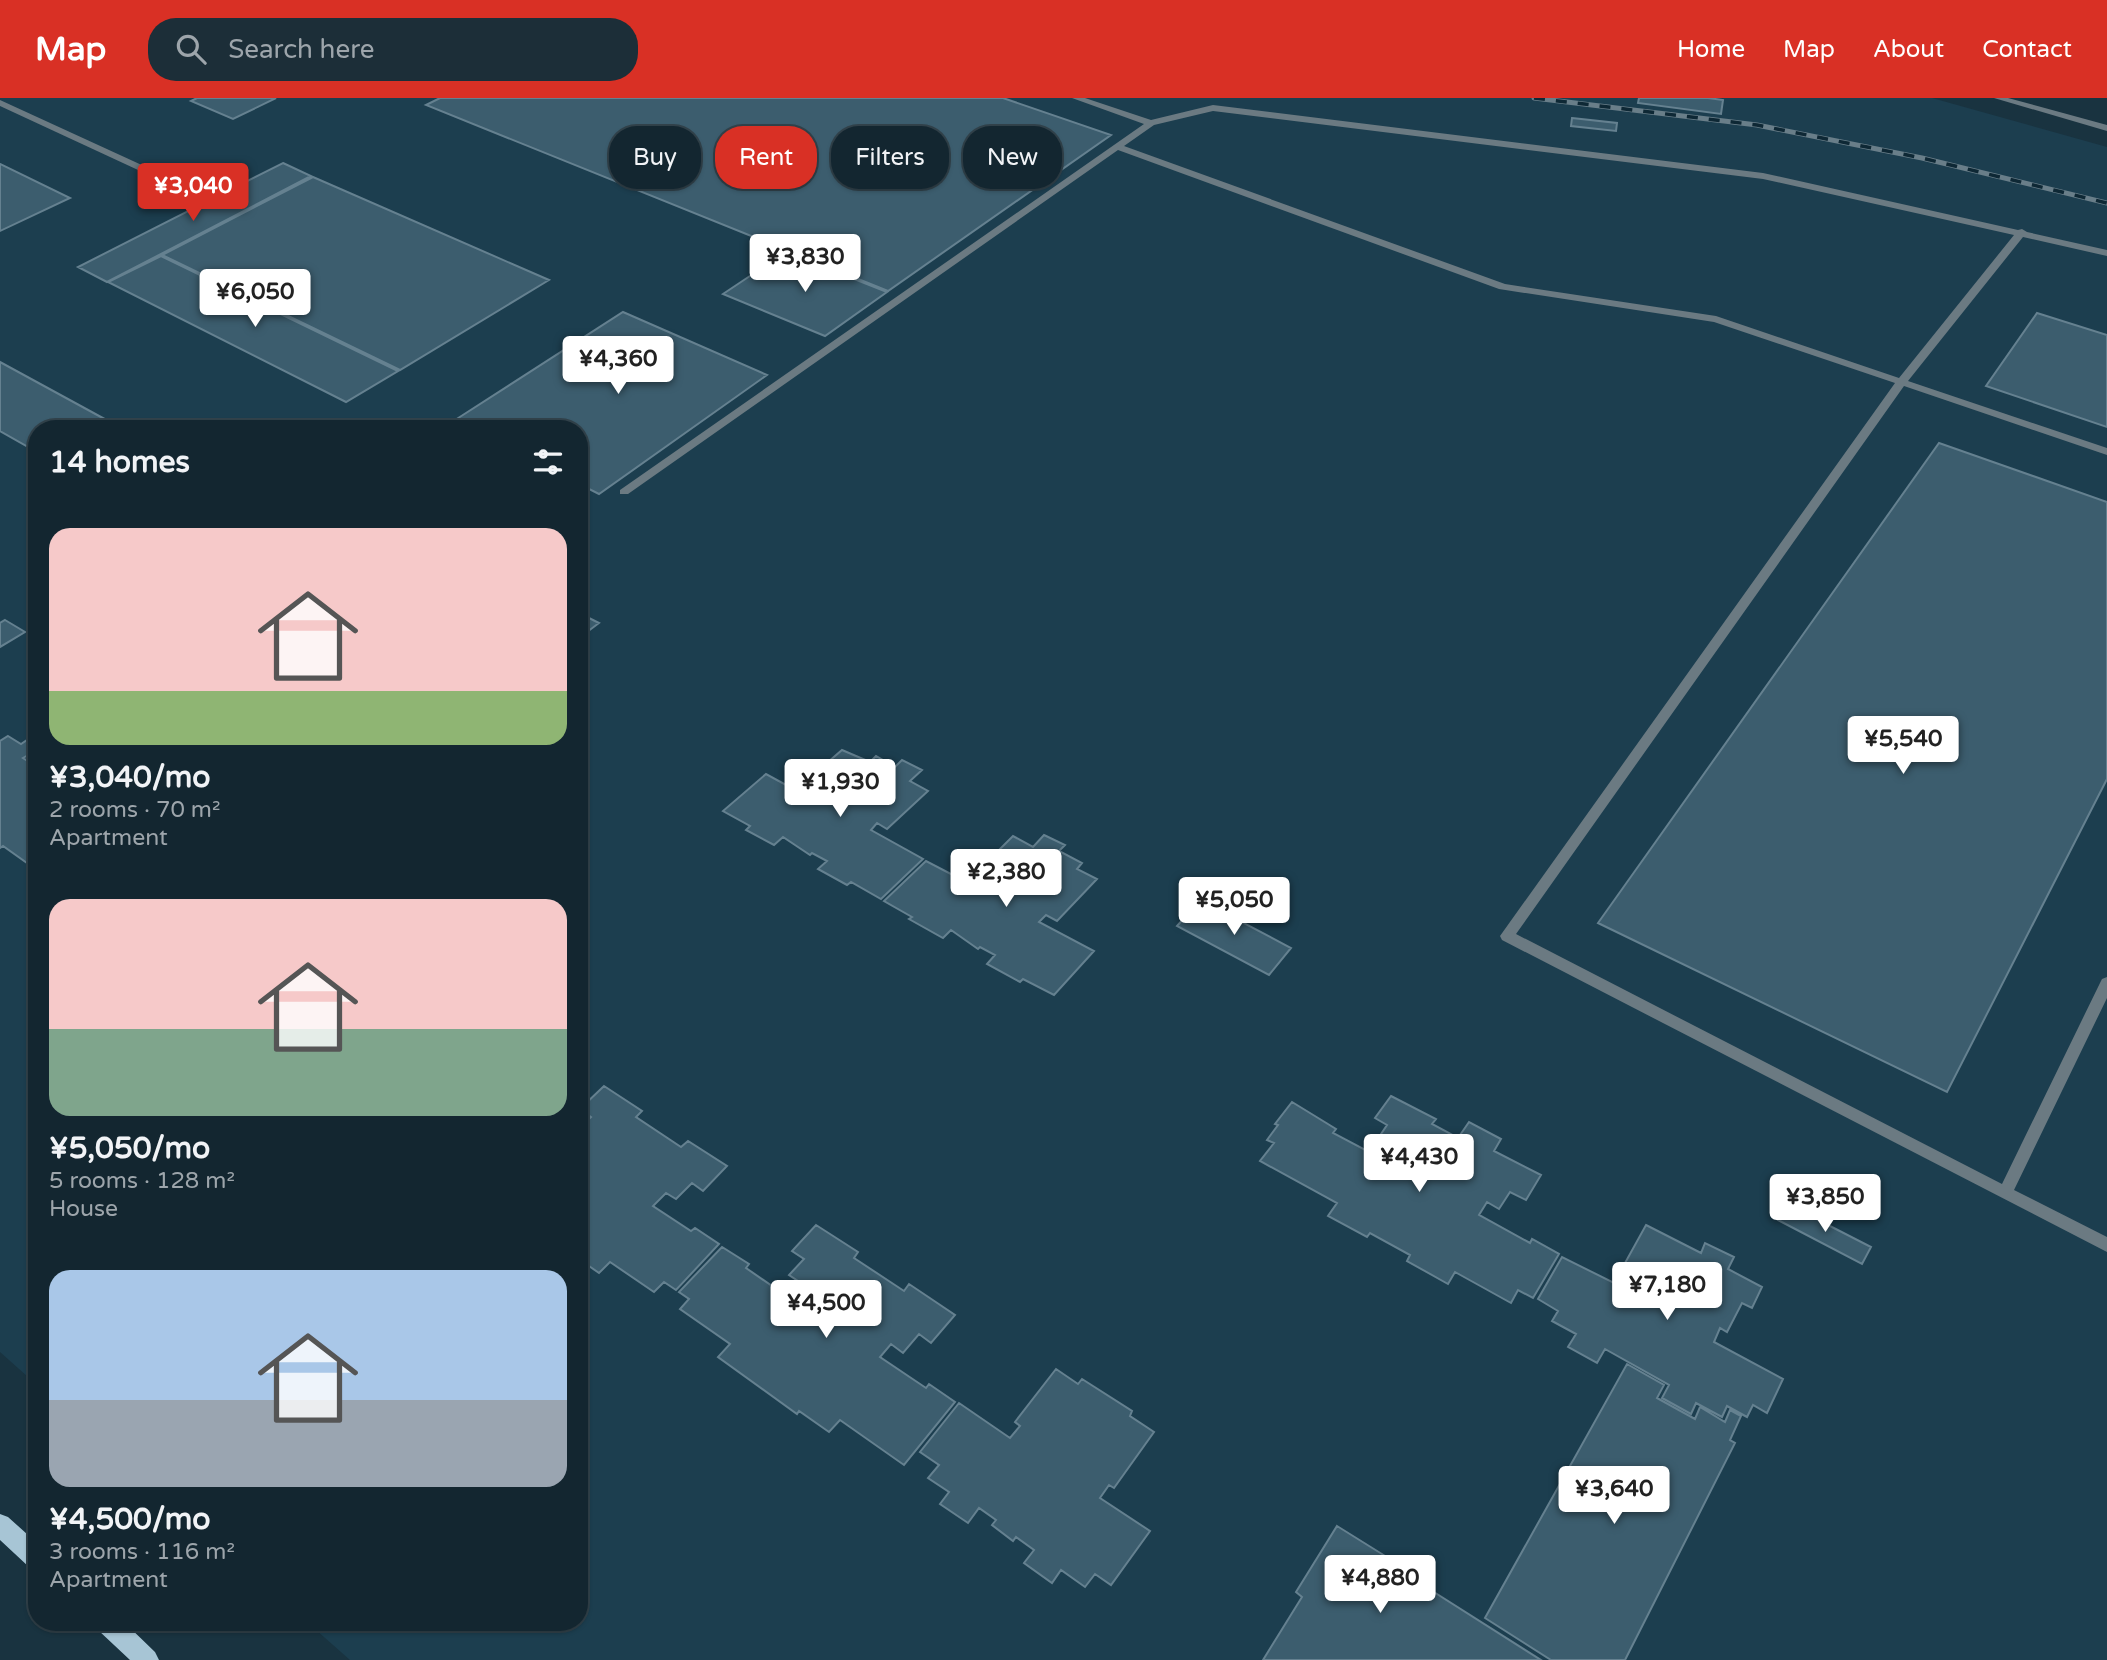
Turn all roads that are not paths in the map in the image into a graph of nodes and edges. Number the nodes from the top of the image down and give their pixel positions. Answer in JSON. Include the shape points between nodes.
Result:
{"nodes":[{"id":1,"x":1076,"y":98,"type":"edge"},
{"id":2,"x":1998,"y":98,"type":"edge"},
{"id":3,"x":0,"y":103,"type":"edge"},
{"id":4,"x":1151,"y":123,"type":"junction"},
{"id":5,"x":2107,"y":128,"type":"edge"},
{"id":6,"x":1117,"y":147,"type":"junction"},
{"id":7,"x":154,"y":174,"type":"dead end"},
{"id":8,"x":2022,"y":232,"type":"junction"},
{"id":9,"x":2107,"y":253,"type":"edge"},
{"id":10,"x":1902,"y":381,"type":"junction"},
{"id":11,"x":2107,"y":452,"type":"edge"},
{"id":12,"x":624,"y":492,"type":"dead end"},
{"id":13,"x":2107,"y":983,"type":"edge"},
{"id":14,"x":2005,"y":1193,"type":"junction"},
{"id":15,"x":2107,"y":1245,"type":"edge"},
{"id":16,"x":0,"y":1525,"type":"edge"},
{"id":17,"x":28,"y":1551,"type":"edge"},
{"id":18,"x":116,"y":1631,"type":"edge"},
{"id":19,"x":147,"y":1660,"type":"edge"}],
"edges":[{"from":1,"to":4,"type":"street"},
{"from":2,"to":5,"type":"street"},
{"from":3,"to":7,"type":"street"},
{"from":4,"to":6,"type":"street"},
{"from":4,"to":8,"type":"street","via":[[1213,108],[1763,176]]},
{"from":6,"to":10,"type":"street","via":[[1503,287],[1716,319]]},
{"from":6,"to":12,"type":"street"},
{"from":8,"to":9,"type":"street"},
{"from":8,"to":10,"type":"street"},
{"from":10,"to":11,"type":"street"},
{"from":10,"to":14,"type":"street","via":[[1507,936]]},
{"from":13,"to":14,"type":"street"},
{"from":14,"to":15,"type":"street"},
{"from":16,"to":17,"type":"main road"},
{"from":18,"to":19,"type":"main road"}]}
